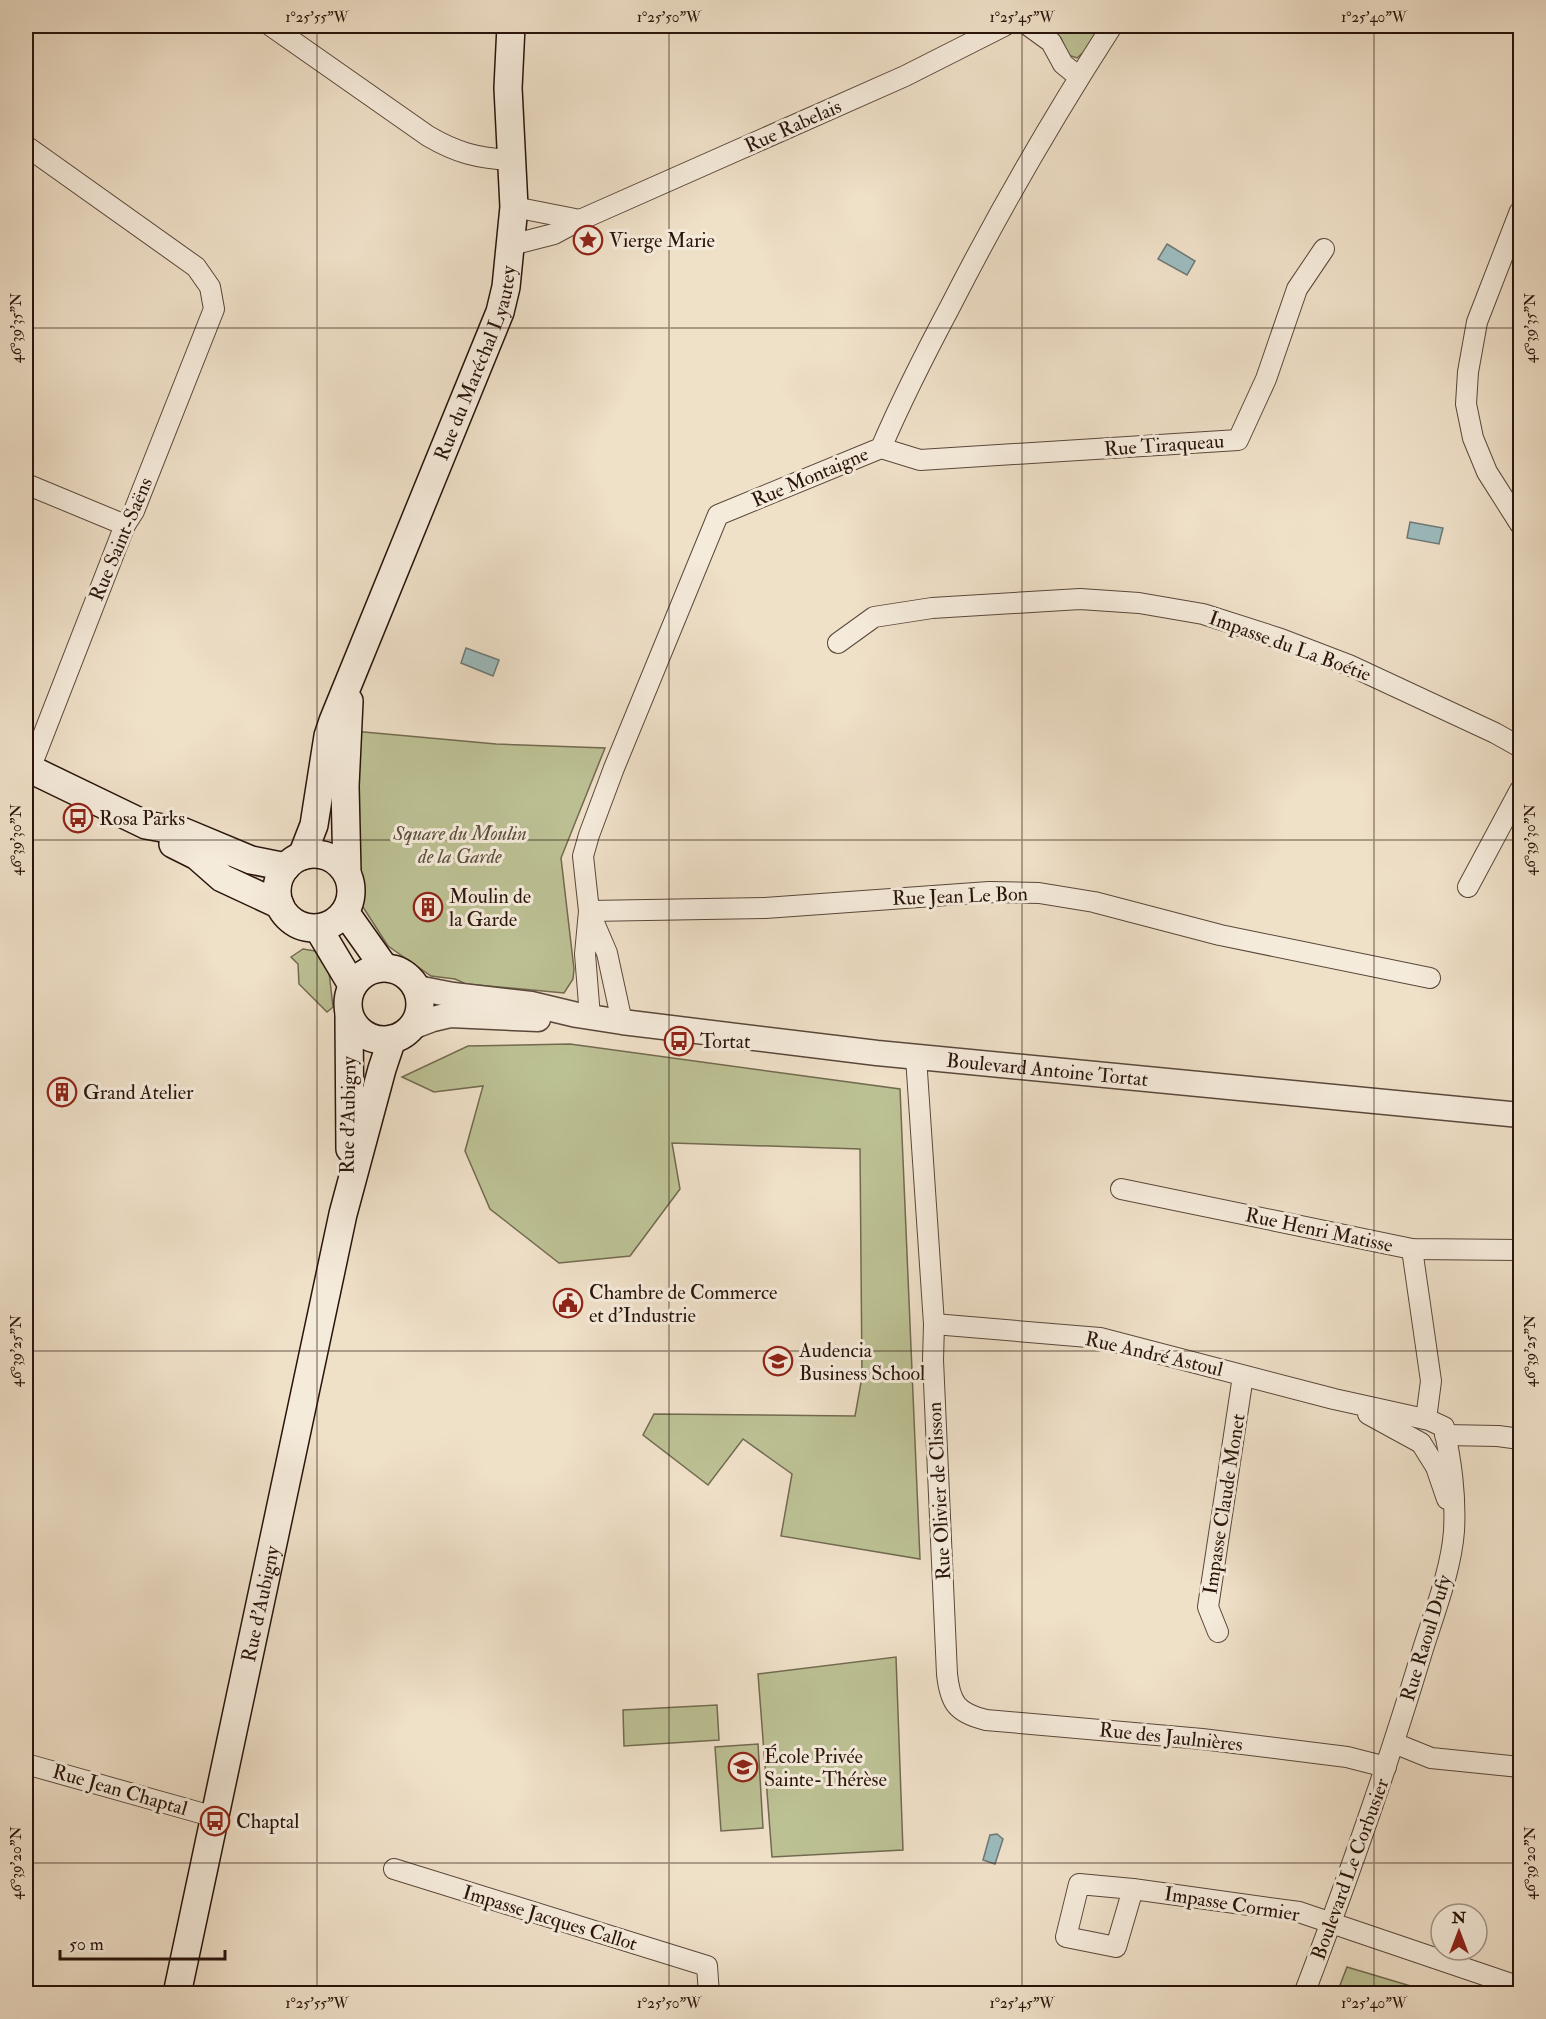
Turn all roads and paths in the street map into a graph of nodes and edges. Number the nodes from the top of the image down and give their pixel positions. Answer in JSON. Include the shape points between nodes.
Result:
{"nodes":[{"id":1,"x":271,"y":26,"type":"edge"},
{"id":2,"x":511,"y":26,"type":"edge"},
{"id":3,"x":1004,"y":26,"type":"edge"},
{"id":4,"x":1029,"y":26,"type":"edge"},
{"id":5,"x":1112,"y":26,"type":"edge"},
{"id":6,"x":1079,"y":77,"type":"junction"},
{"id":7,"x":26,"y":146,"type":"edge"},
{"id":8,"x":511,"y":160,"type":"junction"},
{"id":9,"x":514,"y":207,"type":"junction"},
{"id":10,"x":1521,"y":211,"type":"edge"},
{"id":11,"x":580,"y":220,"type":"junction"},
{"id":12,"x":511,"y":245,"type":"junction"},
{"id":13,"x":1324,"y":249,"type":"dead end"},
{"id":14,"x":881,"y":448,"type":"junction"},
{"id":15,"x":26,"y":484,"type":"edge"},
{"id":16,"x":1521,"y":524,"type":"edge"},
{"id":17,"x":125,"y":525,"type":"junction"},
{"id":18,"x":838,"y":643,"type":"dead end"},
{"id":19,"x":350,"y":683,"type":"junction"},
{"id":20,"x":1521,"y":747,"type":"edge"},
{"id":21,"x":28,"y":768,"type":"edge"},
{"id":22,"x":1521,"y":790,"type":"edge"},
{"id":23,"x":146,"y":825,"type":"junction"},
{"id":24,"x":294,"y":862,"type":"junction"},
{"id":25,"x":347,"y":873,"type":"junction"},
{"id":26,"x":1468,"y":886,"type":"dead end"},
{"id":27,"x":280,"y":905,"type":"junction"},
{"id":28,"x":590,"y":911,"type":"junction"},
{"id":29,"x":345,"y":912,"type":"junction"},
{"id":30,"x":318,"y":928,"type":"junction"},
{"id":31,"x":384,"y":967,"type":"junction"},
{"id":32,"x":1430,"y":978,"type":"dead end"},
{"id":33,"x":352,"y":985,"type":"junction"},
{"id":34,"x":417,"y":988,"type":"junction"},
{"id":35,"x":349,"y":1015,"type":"junction"},
{"id":36,"x":583,"y":1016,"type":"junction"},
{"id":37,"x":622,"y":1022,"type":"junction"},
{"id":38,"x":402,"y":1033,"type":"junction"},
{"id":39,"x":916,"y":1057,"type":"junction"},
{"id":40,"x":1521,"y":1115,"type":"edge"},
{"id":41,"x":1121,"y":1189,"type":"dead end"},
{"id":42,"x":343,"y":1214,"type":"junction"},
{"id":43,"x":1412,"y":1249,"type":"junction"},
{"id":44,"x":1521,"y":1250,"type":"edge"},
{"id":45,"x":934,"y":1324,"type":"junction"},
{"id":46,"x":1243,"y":1376,"type":"junction"},
{"id":47,"x":1334,"y":1399,"type":"junction"},
{"id":48,"x":1438,"y":1427,"type":"junction"},
{"id":49,"x":1521,"y":1439,"type":"edge"},
{"id":50,"x":1421,"y":1443,"type":"joint"},
{"id":51,"x":1454,"y":1531,"type":"junction"},
{"id":52,"x":1218,"y":1632,"type":"dead end"},
{"id":53,"x":957,"y":1707,"type":"joint"},
{"id":54,"x":1394,"y":1743,"type":"junction"},
{"id":55,"x":26,"y":1764,"type":"edge"},
{"id":56,"x":1386,"y":1767,"type":"junction"},
{"id":57,"x":1521,"y":1767,"type":"edge"},
{"id":58,"x":215,"y":1817,"type":"junction"},
{"id":59,"x":394,"y":1869,"type":"dead end"},
{"id":60,"x":1133,"y":1889,"type":"dead end"},
{"id":61,"x":1331,"y":1923,"type":"junction"},
{"id":62,"x":1521,"y":1987,"type":"edge"},
{"id":63,"x":177,"y":1994,"type":"edge"},
{"id":64,"x":709,"y":1994,"type":"edge"},
{"id":65,"x":1304,"y":1994,"type":"edge"}],
"edges":[{"from":1,"to":8,"type":"street","via":[[452,150],[486,159]]},
{"from":2,"to":8,"type":"main road","name":"Rue du Maréchal Lyautey"},
{"from":3,"to":11,"type":"street","name":"Rue Rabelais","via":[[905,76]]},
{"from":4,"to":6,"type":"street","via":[[1051,42],[1063,64]]},
{"from":5,"to":6,"type":"street","name":"Rue Montaigne"},
{"from":6,"to":14,"type":"street","name":"Rue Montaigne","via":[[985,239],[907,388]]},
{"from":7,"to":17,"type":"street","name":"Rue Saint-Saëns","via":[[196,267],[210,287],[214,309]]},
{"from":8,"to":9,"type":"main road","name":"Rue du Maréchal Lyautey"},
{"from":9,"to":11,"type":"street"},
{"from":9,"to":12,"type":"main road","name":"Rue du Maréchal Lyautey"},
{"from":10,"to":16,"type":"street","via":[[1477,322],[1466,404],[1473,438],[1487,472]]},
{"from":11,"to":12,"type":"street","name":"Rue Rabelais","via":[[554,234]]},
{"from":12,"to":19,"type":"main road","name":"Rue du Maréchal Lyautey","via":[[500,312]]},
{"from":13,"to":14,"type":"street","name":"Rue Tiraqueau","via":[[1297,289],[1266,379],[1238,440],[920,460]]},
{"from":14,"to":28,"type":"street","name":"Rue Montaigne","via":[[718,515],[589,835],[583,856]]},
{"from":15,"to":17,"type":"street"},
{"from":17,"to":21,"type":"street","name":"Rue Saint-Saëns"},
{"from":18,"to":20,"type":"street","name":"Impasse du La Boétie","via":[[874,616],[932,608],[1080,599],[1139,603],[1203,614],[1281,639],[1349,665]]},
{"from":19,"to":24,"type":"main road","name":"Rue du Maréchal Lyautey","via":[[328,736],[314,825]]},
{"from":19,"to":25,"type":"main road","name":"Rue du Maréchal Lyautey","via":[[345,786]]},
{"from":21,"to":23,"type":"main road"},
{"from":22,"to":26,"type":"street"},
{"from":23,"to":24,"type":"main road","via":[[184,832],[251,860]]},
{"from":23,"to":27,"type":"main road","via":[[161,838],[197,856],[222,878]]},
{"from":24,"to":25,"type":"main road","via":[[312,854],[322,855]]},
{"from":24,"to":27,"type":"main road","via":[[278,885]]},
{"from":25,"to":29,"type":"main road","via":[[351,893]]},
{"from":27,"to":30,"type":"main road","via":[[295,922]]},
{"from":28,"to":32,"type":"street","name":"Rue Jean Le Bon","via":[[765,908],[989,892],[1039,893]]},
{"from":28,"to":36,"type":"street","name":"Rue Montaigne"},
{"from":28,"to":37,"type":"street","name":"Rue Montaigne","via":[[608,953]]},
{"from":29,"to":30,"type":"main road","via":[[338,920]]},
{"from":29,"to":31,"type":"main road"},
{"from":30,"to":33,"type":"main road"},
{"from":31,"to":33,"type":"main road","via":[[366,972]]},
{"from":31,"to":34,"type":"main road","via":[[401,971]]},
{"from":33,"to":35,"type":"main road"},
{"from":34,"to":36,"type":"street","name":"Boulevard Antoine Tortat","via":[[531,1004]]},
{"from":34,"to":38,"type":"main road","via":[[421,1001],[419,1015]]},
{"from":35,"to":38,"type":"main road","via":[[366,1035],[383,1040]]},
{"from":35,"to":42,"type":"main road","name":"Rue d'Aubigny","via":[[351,1141]]},
{"from":36,"to":37,"type":"street","name":"Boulevard Antoine Tortat"},
{"from":36,"to":38,"type":"street","name":"Boulevard Antoine Tortat","via":[[530,1020],[450,1015]]},
{"from":37,"to":39,"type":"street","name":"Boulevard Antoine Tortat"},
{"from":38,"to":42,"type":"main road","name":"Rue d'Aubigny","via":[[382,1069]]},
{"from":39,"to":40,"type":"street","name":"Boulevard Antoine Tortat"},
{"from":39,"to":45,"type":"street","name":"Rue Olivier de Clisson"},
{"from":41,"to":43,"type":"street","name":"Rue Henri Matisse"},
{"from":42,"to":58,"type":"main road","name":"Rue d'Aubigny"},
{"from":43,"to":44,"type":"street","name":"Rue Henri Matisse"},
{"from":43,"to":48,"type":"street","name":"Rue Raoul Dufy"},
{"from":45,"to":46,"type":"street","name":"Rue André Astoul","via":[[1100,1338]]},
{"from":45,"to":53,"type":"street","name":"Rue Olivier de Clisson","via":[[947,1674],[949,1692]]},
{"from":46,"to":47,"type":"street","name":"Rue André Astoul"},
{"from":46,"to":52,"type":"street","name":"Impasse Claude Monet","via":[[1208,1606]]},
{"from":47,"to":48,"type":"street","name":"Rue André Astoul"},
{"from":47,"to":50,"type":"street","name":"Rue André Astoul","via":[[1383,1420]]},
{"from":48,"to":49,"type":"street","name":"Rue André Astoul"},
{"from":48,"to":51,"type":"street","name":"Rue Raoul Dufy","via":[[1453,1470]]},
{"from":50,"to":51,"type":"street","name":"Rue Raoul Dufy","via":[[1439,1476]]},
{"from":51,"to":54,"type":"street","name":"Rue Raoul Dufy","via":[[1448,1566]]},
{"from":53,"to":56,"type":"street","name":"Rue des Jaulnières","via":[[969,1716],[986,1720],[1202,1739],[1347,1757]]},
{"from":54,"to":56,"type":"street","name":"Boulevard Le Corbusier"},
{"from":54,"to":57,"type":"street","via":[[1431,1758]]},
{"from":55,"to":58,"type":"street","name":"Rue Jean Chaptal"},
{"from":56,"to":61,"type":"street","name":"Boulevard Le Corbusier"},
{"from":58,"to":63,"type":"main road","name":"Rue d'Aubigny"},
{"from":59,"to":64,"type":"street","name":"Impasse Jacques Callot","via":[[707,1966]]},
{"from":60,"to":61,"type":"street","name":"Impasse Cormier","via":[[1299,1912]]},
{"from":61,"to":62,"type":"street","name":"Impasse Cormier"},
{"from":61,"to":65,"type":"street","name":"Boulevard Le Corbusier"}]}
